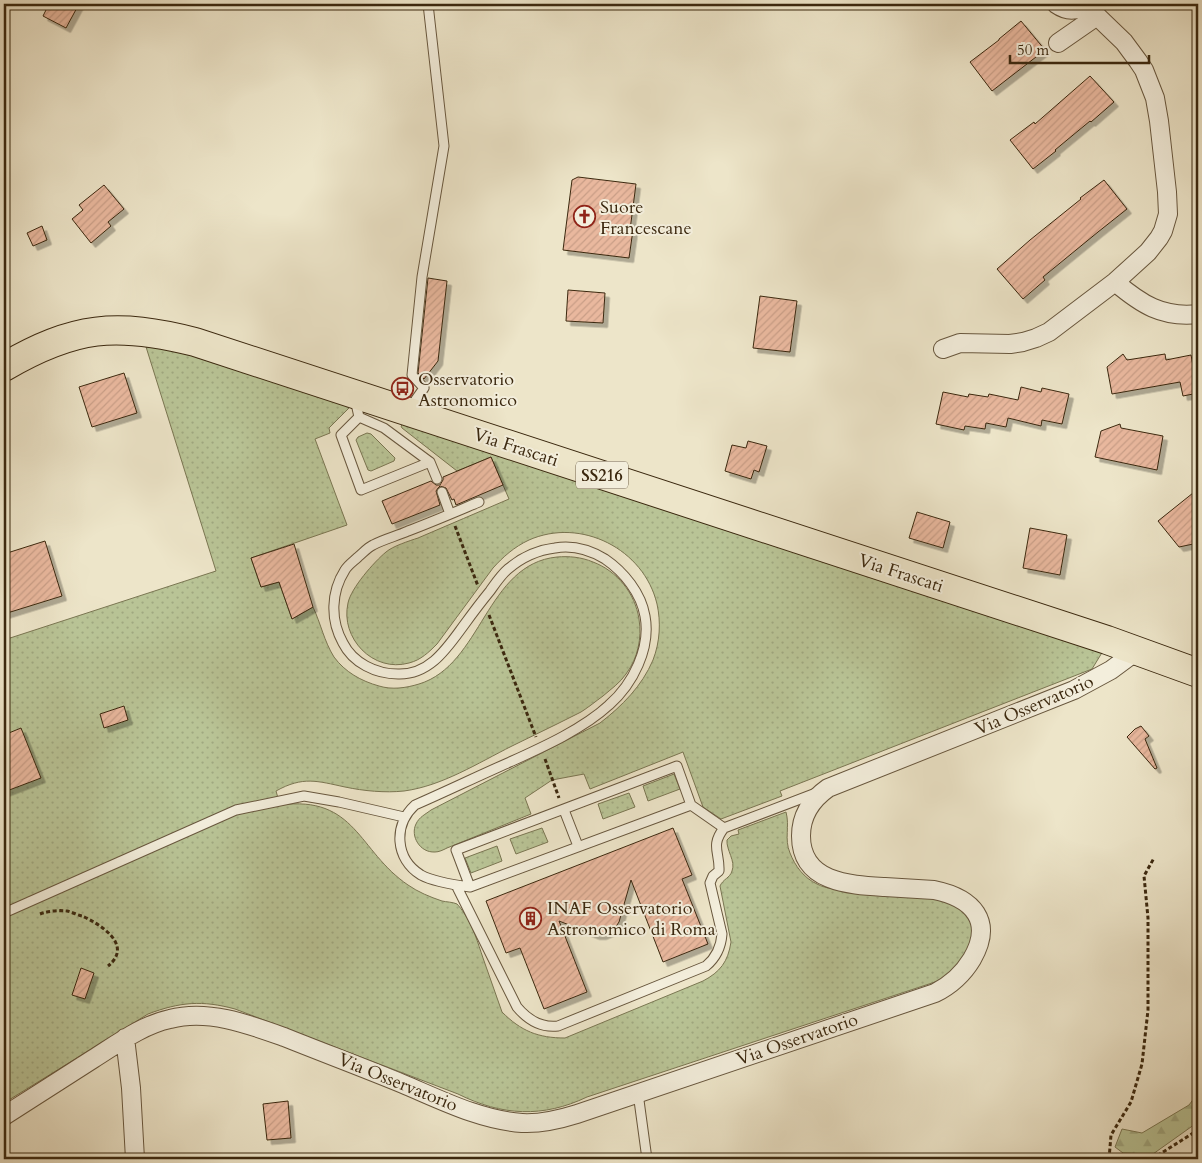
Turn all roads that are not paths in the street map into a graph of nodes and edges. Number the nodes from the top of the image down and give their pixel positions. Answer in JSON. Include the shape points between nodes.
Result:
{"nodes":[{"id":1,"x":428,"y":4,"type":"edge"},
{"id":2,"x":1056,"y":4,"type":"edge"},
{"id":3,"x":1092,"y":8,"type":"edge"},
{"id":4,"x":1058,"y":43,"type":"dead end"},
{"id":5,"x":1115,"y":282,"type":"junction"},
{"id":6,"x":1198,"y":314,"type":"edge"},
{"id":7,"x":943,"y":348,"type":"dead end"},
{"id":8,"x":4,"y":367,"type":"edge"},
{"id":9,"x":356,"y":406,"type":"junction"},
{"id":10,"x":408,"y":411,"type":"junction"},
{"id":11,"x":430,"y":462,"type":"junction"},
{"id":12,"x":437,"y":479,"type":"dead end"},
{"id":13,"x":442,"y":492,"type":"dead end"},
{"id":14,"x":479,"y":502,"type":"dead end"},
{"id":15,"x":450,"y":514,"type":"junction"},
{"id":16,"x":1138,"y":650,"type":"junction"},
{"id":17,"x":1198,"y":672,"type":"edge"},
{"id":18,"x":828,"y":788,"type":"junction"},
{"id":19,"x":691,"y":805,"type":"junction"},
{"id":20,"x":564,"y":810,"type":"junction"},
{"id":21,"x":404,"y":817,"type":"junction"},
{"id":22,"x":724,"y":828,"type":"junction"},
{"id":23,"x":578,"y":846,"type":"junction"},
{"id":24,"x":456,"y":886,"type":"junction"},
{"id":25,"x":470,"y":887,"type":"junction"},
{"id":26,"x":4,"y":913,"type":"edge"},
{"id":27,"x":125,"y":1038,"type":"junction"},
{"id":28,"x":638,"y":1093,"type":"junction"},
{"id":29,"x":4,"y":1116,"type":"edge"},
{"id":30,"x":135,"y":1159,"type":"edge"},
{"id":31,"x":648,"y":1159,"type":"edge"}],
"edges":[{"from":1,"to":10,"type":"lane","via":[[444,146],[422,277],[412,375],[424,388]]},
{"from":2,"to":3,"type":"street","via":[[1071,10]]},
{"from":3,"to":4,"type":"street"},
{"from":3,"to":5,"type":"street","via":[[1124,42],[1147,77],[1160,121],[1168,192],[1168,214],[1159,238]]},
{"from":5,"to":6,"type":"street","via":[[1137,300],[1159,311],[1178,315]]},
{"from":5,"to":7,"type":"street","via":[[1062,323],[1036,338],[1010,344],[960,343]]},
{"from":8,"to":9,"type":"main road","name":"Via Frascati","number":"SS216","via":[[69,337],[93,331],[128,330],[195,342]]},
{"from":9,"to":10,"type":"main road","name":"Via Frascati","number":"SS216"},
{"from":9,"to":11,"type":"lane"},
{"from":9,"to":11,"type":"lane","via":[[341,435],[361,490]]},
{"from":10,"to":16,"type":"main road","name":"Via Frascati","number":"SS216"},
{"from":11,"to":12,"type":"lane"},
{"from":13,"to":15,"type":"lane"},
{"from":14,"to":15,"type":"lane"},
{"from":15,"to":21,"type":"lane","via":[[372,545],[346,568],[336,589],[333,608],[342,643],[366,666],[396,674],[423,669],[440,656],[508,569],[542,550],[562,547],[590,552],[622,573],[640,600],[645,616],[645,640],[628,684],[599,714],[540,748],[415,805]]},
{"from":16,"to":17,"type":"main road","name":"Via Frascati","number":"SS216"},
{"from":16,"to":18,"type":"street","name":"Via Osservatorio","via":[[1103,675],[1074,690]]},
{"from":18,"to":22,"type":"lane"},
{"from":18,"to":28,"type":"street","name":"Via Osservatorio","via":[[812,802],[803,819],[801,843],[808,862],[821,874],[840,882],[934,890],[961,898],[979,918],[980,943],[969,964],[950,984],[935,993]]},
{"from":19,"to":20,"type":"lane","via":[[677,766]]},
{"from":19,"to":22,"type":"lane"},
{"from":19,"to":23,"type":"lane"},
{"from":20,"to":23,"type":"lane"},
{"from":20,"to":25,"type":"lane","via":[[456,850]]},
{"from":21,"to":24,"type":"lane","via":[[400,844],[407,861],[421,875]]},
{"from":21,"to":26,"type":"lane","via":[[304,796],[236,810]]},
{"from":22,"to":24,"type":"lane","via":[[716,844],[719,871],[710,883],[722,934],[712,962],[558,1026],[534,1022],[517,1007]]},
{"from":23,"to":25,"type":"lane"},
{"from":24,"to":25,"type":"lane"},
{"from":27,"to":28,"type":"street","name":"Via Osservatorio","via":[[170,1018],[202,1016],[235,1021],[484,1116],[515,1122],[551,1122]]},
{"from":27,"to":29,"type":"street","name":"Via Osservatorio"},
{"from":27,"to":30,"type":"street"},
{"from":28,"to":31,"type":"lane"}]}
